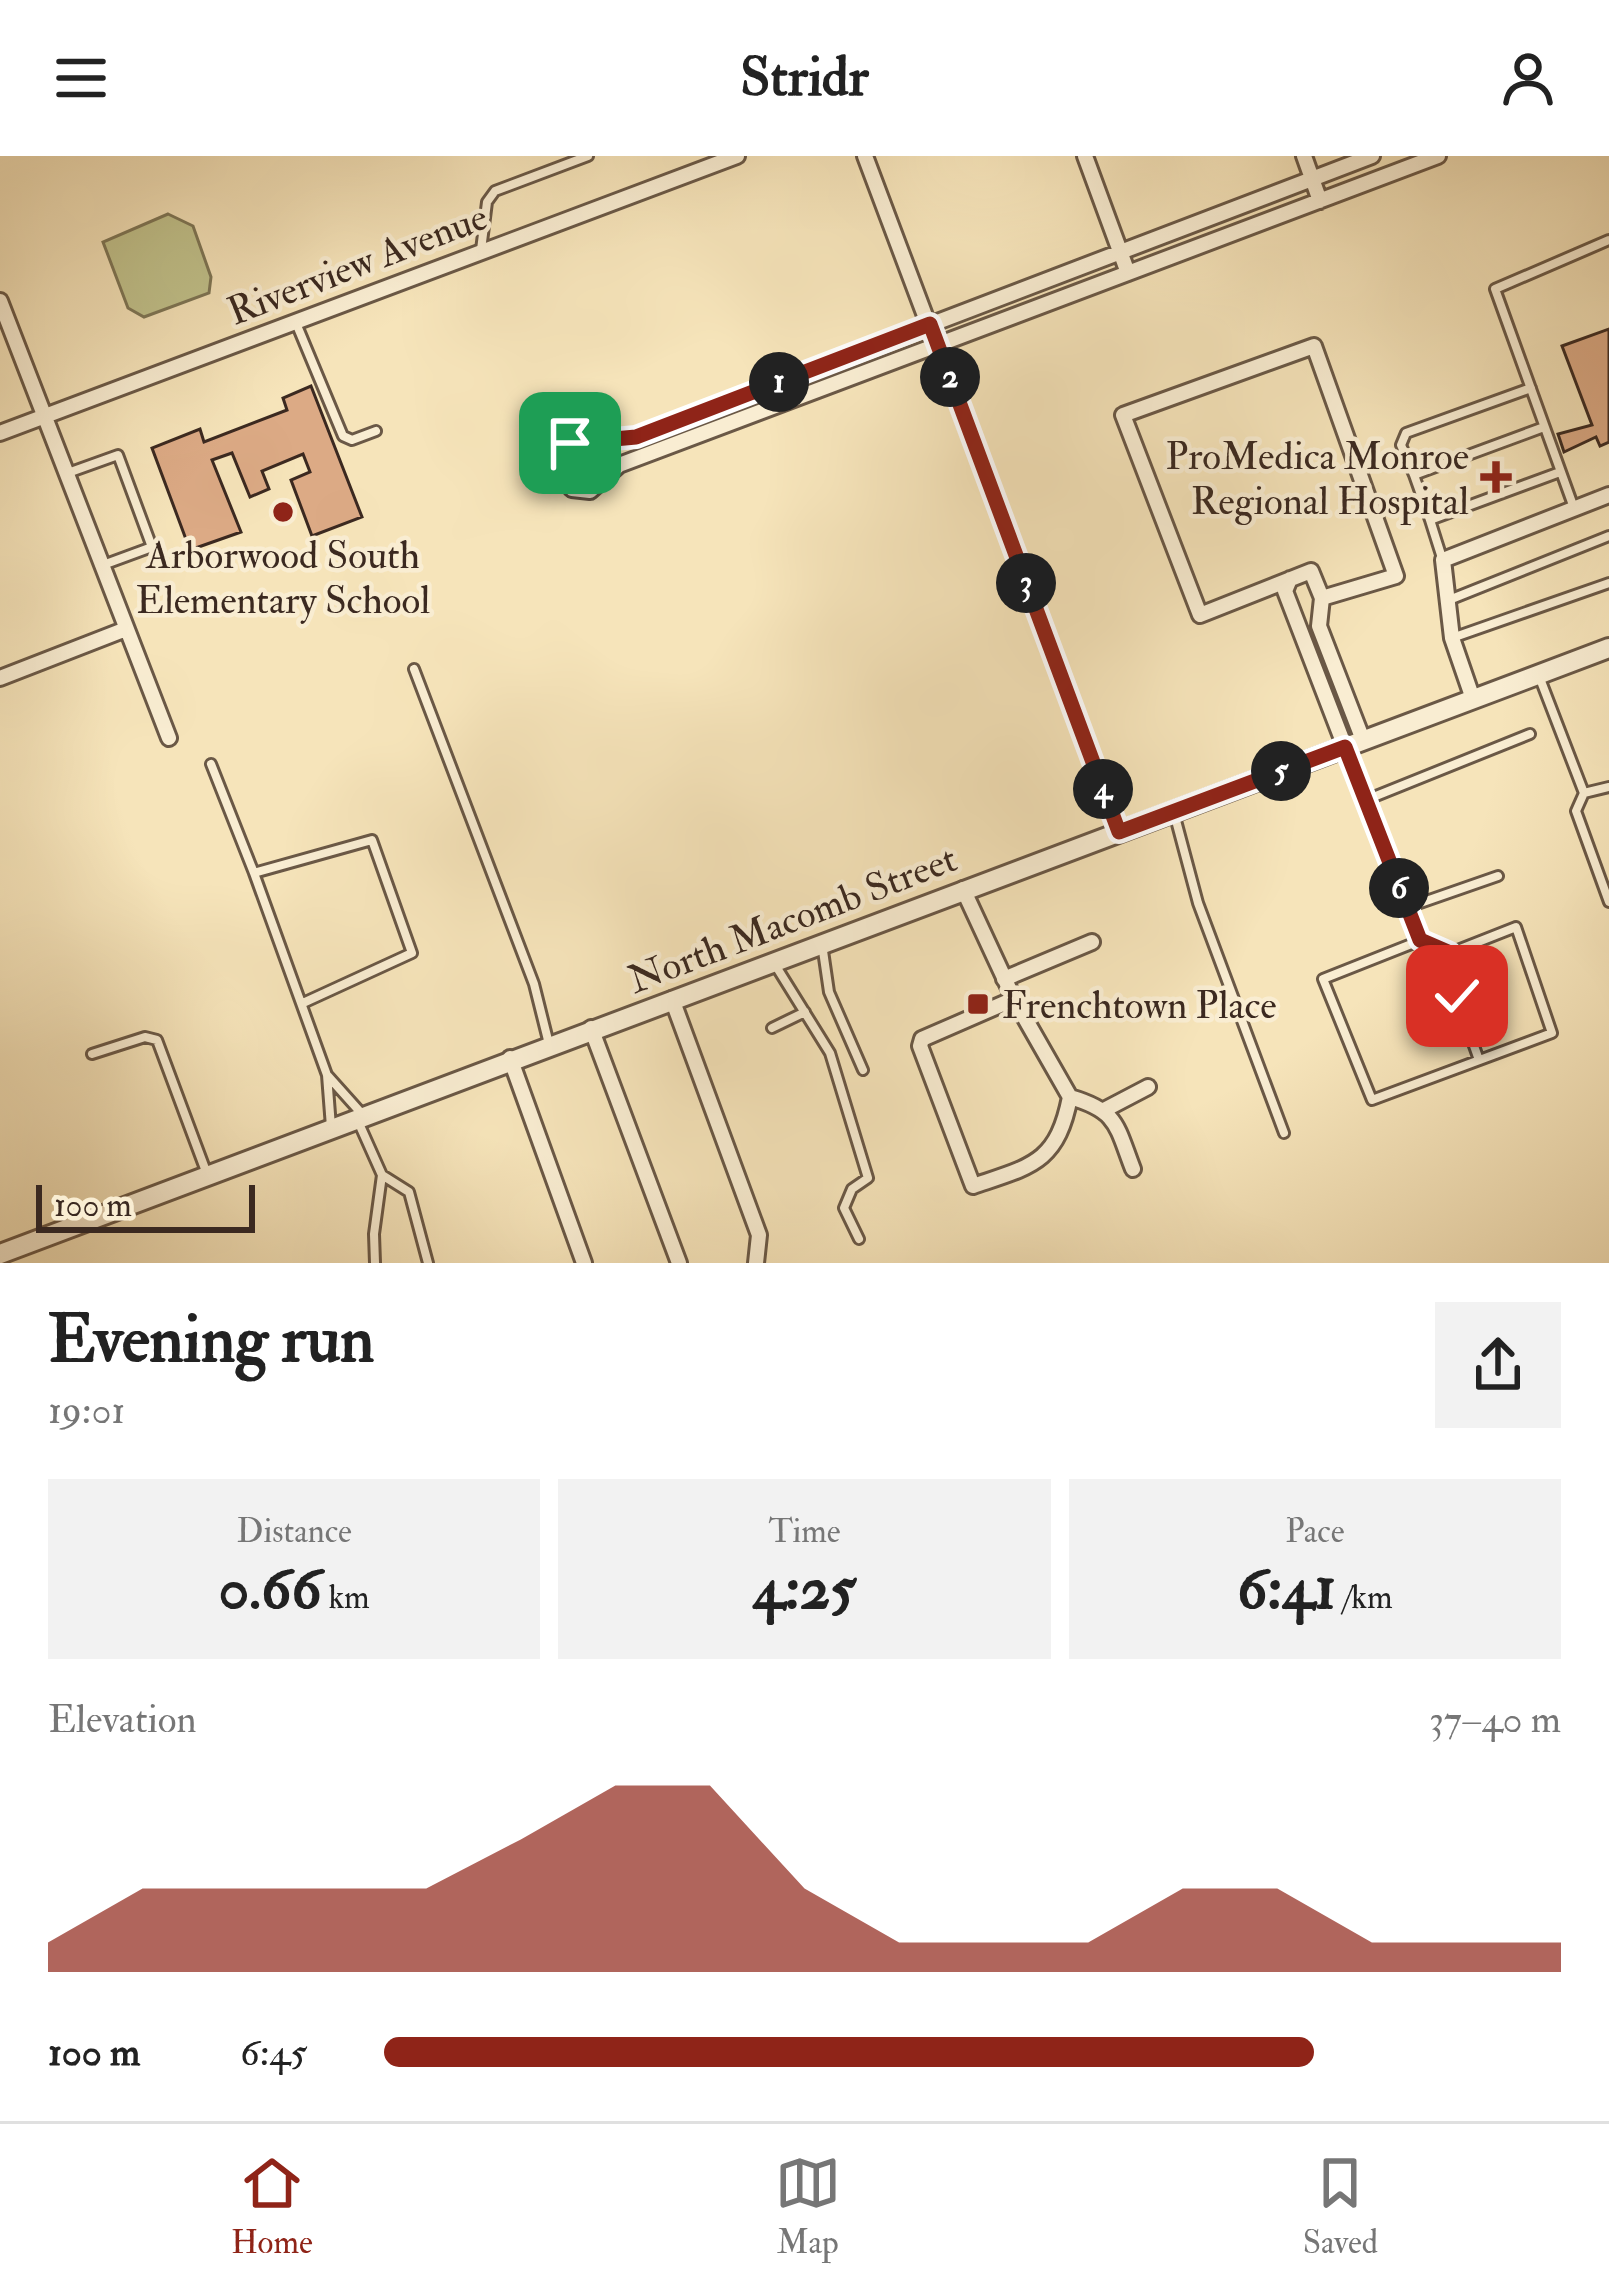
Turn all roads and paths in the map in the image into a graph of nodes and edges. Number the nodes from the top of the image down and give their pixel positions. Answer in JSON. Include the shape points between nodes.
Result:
{"nodes":[{"id":1,"x":588,"y":156,"type":"edge"},
{"id":2,"x":737,"y":156,"type":"edge"},
{"id":3,"x":865,"y":156,"type":"edge"},
{"id":4,"x":1085,"y":156,"type":"edge"},
{"id":5,"x":1304,"y":156,"type":"edge"},
{"id":6,"x":1372,"y":156,"type":"edge"},
{"id":7,"x":1438,"y":156,"type":"edge"},
{"id":8,"x":695,"y":163,"type":"edge"},
{"id":9,"x":1312,"y":179,"type":"junction"},
{"id":10,"x":1320,"y":201,"type":"junction"},
{"id":11,"x":1609,"y":239,"type":"edge"},
{"id":12,"x":481,"y":252,"type":"junction"},
{"id":13,"x":1122,"y":253,"type":"junction"},
{"id":14,"x":1128,"y":273,"type":"junction"},
{"id":15,"x":0,"y":301,"type":"edge"},
{"id":16,"x":295,"y":322,"type":"junction"},
{"id":17,"x":930,"y":324,"type":"junction"},
{"id":18,"x":938,"y":344,"type":"junction"},
{"id":19,"x":1531,"y":388,"type":"junction"},
{"id":20,"x":41,"y":417,"type":"junction"},
{"id":21,"x":1544,"y":427,"type":"junction"},
{"id":22,"x":376,"y":431,"type":"dead end"},
{"id":23,"x":0,"y":433,"type":"edge"},
{"id":24,"x":1561,"y":472,"type":"junction"},
{"id":25,"x":64,"y":474,"type":"junction"},
{"id":26,"x":1414,"y":475,"type":"junction"},
{"id":27,"x":1609,"y":495,"type":"edge"},
{"id":28,"x":1574,"y":508,"type":"junction"},
{"id":29,"x":1430,"y":520,"type":"junction"},
{"id":30,"x":1609,"y":536,"type":"edge"},
{"id":31,"x":1443,"y":560,"type":"junction"},
{"id":32,"x":101,"y":566,"type":"junction"},
{"id":33,"x":1290,"y":579,"type":"junction"},
{"id":34,"x":1609,"y":583,"type":"edge"},
{"id":35,"x":1322,"y":598,"type":"junction"},
{"id":36,"x":1448,"y":600,"type":"junction"},
{"id":37,"x":126,"y":629,"type":"junction"},
{"id":38,"x":1452,"y":638,"type":"junction"},
{"id":39,"x":1609,"y":648,"type":"edge"},
{"id":40,"x":414,"y":669,"type":"dead end"},
{"id":41,"x":1539,"y":674,"type":"junction"},
{"id":42,"x":0,"y":677,"type":"edge"},
{"id":43,"x":1473,"y":699,"type":"junction"},
{"id":44,"x":1530,"y":734,"type":"dead end"},
{"id":45,"x":169,"y":738,"type":"dead end"},
{"id":46,"x":1354,"y":744,"type":"junction"},
{"id":47,"x":211,"y":764,"type":"dead end"},
{"id":48,"x":1609,"y":788,"type":"edge"},
{"id":49,"x":1584,"y":793,"type":"junction"},
{"id":50,"x":1366,"y":800,"type":"junction"},
{"id":51,"x":1174,"y":812,"type":"junction"},
{"id":52,"x":1119,"y":832,"type":"junction"},
{"id":53,"x":254,"y":873,"type":"junction"},
{"id":54,"x":1498,"y":876,"type":"dead end"},
{"id":55,"x":963,"y":889,"type":"junction"},
{"id":56,"x":1609,"y":902,"type":"edge"},
{"id":57,"x":1406,"y":908,"type":"junction"},
{"id":58,"x":1420,"y":940,"type":"junction"},
{"id":59,"x":1093,"y":942,"type":"dead end"},
{"id":60,"x":822,"y":943,"type":"junction"},
{"id":61,"x":1450,"y":953,"type":"junction"},
{"id":62,"x":773,"y":962,"type":"junction"},
{"id":63,"x":1004,"y":980,"type":"junction"},
{"id":64,"x":672,"y":999,"type":"junction"},
{"id":65,"x":1014,"y":999,"type":"junction"},
{"id":66,"x":302,"y":1003,"type":"junction"},
{"id":67,"x":805,"y":1012,"type":"junction"},
{"id":68,"x":591,"y":1028,"type":"junction"},
{"id":69,"x":772,"y":1028,"type":"dead end"},
{"id":70,"x":549,"y":1044,"type":"junction"},
{"id":71,"x":92,"y":1054,"type":"dead end"},
{"id":72,"x":510,"y":1058,"type":"junction"},
{"id":73,"x":1479,"y":1060,"type":"junction"},
{"id":74,"x":862,"y":1070,"type":"dead end"},
{"id":75,"x":327,"y":1075,"type":"junction"},
{"id":76,"x":1148,"y":1088,"type":"dead end"},
{"id":77,"x":1070,"y":1096,"type":"junction"},
{"id":78,"x":1106,"y":1108,"type":"junction"},
{"id":79,"x":360,"y":1117,"type":"junction"},
{"id":80,"x":331,"y":1129,"type":"junction"},
{"id":81,"x":1284,"y":1133,"type":"dead end"},
{"id":82,"x":1133,"y":1169,"type":"dead end"},
{"id":83,"x":208,"y":1175,"type":"junction"},
{"id":84,"x":382,"y":1175,"type":"junction"},
{"id":85,"x":859,"y":1239,"type":"dead end"},
{"id":86,"x":4,"y":1256,"type":"edge"},
{"id":87,"x":375,"y":1263,"type":"edge"},
{"id":88,"x":428,"y":1263,"type":"edge"},
{"id":89,"x":584,"y":1263,"type":"edge"},
{"id":90,"x":679,"y":1263,"type":"edge"},
{"id":91,"x":756,"y":1263,"type":"edge"}],
"edges":[{"from":1,"to":12,"type":"lane","via":[[495,191]]},
{"from":2,"to":8,"type":"street","name":"Riverview Avenue"},
{"from":3,"to":17,"type":"street"},
{"from":4,"to":13,"type":"street"},
{"from":5,"to":9,"type":"street"},
{"from":6,"to":9,"type":"street"},
{"from":7,"to":10,"type":"street"},
{"from":8,"to":12,"type":"street","name":"Riverview Avenue"},
{"from":9,"to":10,"type":"street"},
{"from":9,"to":13,"type":"street"},
{"from":10,"to":14,"type":"street"},
{"from":11,"to":19,"type":"lane","via":[[1495,289]]},
{"from":12,"to":16,"type":"street","name":"Riverview Avenue"},
{"from":13,"to":14,"type":"street"},
{"from":13,"to":17,"type":"street"},
{"from":14,"to":18,"type":"street"},
{"from":15,"to":20,"type":"street"},
{"from":16,"to":20,"type":"street","name":"Riverview Avenue"},
{"from":16,"to":22,"type":"lane","via":[[344,436]]},
{"from":17,"to":18,"type":"street"},
{"from":17,"to":18,"type":"street","via":[[636,437],[570,443],[559,474],[572,489],[590,491],[619,466]]},
{"from":18,"to":52,"type":"street"},
{"from":19,"to":21,"type":"lane"},
{"from":19,"to":26,"type":"lane","via":[[1406,433],[1401,446]]},
{"from":20,"to":23,"type":"street","name":"Riverview Avenue"},
{"from":20,"to":25,"type":"street"},
{"from":21,"to":24,"type":"lane"},
{"from":21,"to":26,"type":"lane"},
{"from":24,"to":28,"type":"lane"},
{"from":24,"to":29,"type":"lane"},
{"from":25,"to":32,"type":"street"},
{"from":25,"to":32,"type":"lane","via":[[118,454],[152,548]]},
{"from":26,"to":29,"type":"lane"},
{"from":27,"to":28,"type":"street"},
{"from":28,"to":31,"type":"street"},
{"from":29,"to":31,"type":"lane"},
{"from":30,"to":36,"type":"lane"},
{"from":31,"to":36,"type":"street"},
{"from":32,"to":37,"type":"street"},
{"from":33,"to":35,"type":"street","via":[[1312,571]]},
{"from":33,"to":35,"type":"street","via":[[1200,615],[1123,416],[1314,346],[1396,576]]},
{"from":33,"to":46,"type":"street","via":[[1285,591]]},
{"from":34,"to":38,"type":"lane"},
{"from":35,"to":46,"type":"street","via":[[1319,626]]},
{"from":36,"to":38,"type":"street"},
{"from":37,"to":42,"type":"street"},
{"from":37,"to":45,"type":"street"},
{"from":38,"to":43,"type":"street"},
{"from":39,"to":41,"type":"street","name":"North Macomb Street"},
{"from":40,"to":70,"type":"lane","via":[[534,984]]},
{"from":41,"to":43,"type":"street","name":"North Macomb Street"},
{"from":41,"to":49,"type":"lane"},
{"from":43,"to":46,"type":"street","name":"North Macomb Street"},
{"from":44,"to":50,"type":"lane"},
{"from":46,"to":50,"type":"lane"},
{"from":46,"to":51,"type":"street","name":"North Macomb Street"},
{"from":47,"to":53,"type":"lane"},
{"from":48,"to":49,"type":"lane"},
{"from":49,"to":56,"type":"lane","via":[[1576,811]]},
{"from":50,"to":57,"type":"lane"},
{"from":51,"to":52,"type":"street","name":"North Macomb Street"},
{"from":51,"to":81,"type":"lane","via":[[1198,903]]},
{"from":52,"to":55,"type":"street","name":"North Macomb Street"},
{"from":53,"to":66,"type":"lane"},
{"from":53,"to":66,"type":"lane","via":[[372,840],[412,953]]},
{"from":54,"to":57,"type":"lane"},
{"from":55,"to":60,"type":"street","name":"North Macomb Street"},
{"from":55,"to":63,"type":"street"},
{"from":57,"to":58,"type":"lane"},
{"from":58,"to":61,"type":"lane"},
{"from":58,"to":73,"type":"lane","via":[[1323,979],[1372,1100]]},
{"from":59,"to":63,"type":"street"},
{"from":60,"to":62,"type":"street","name":"North Macomb Street"},
{"from":60,"to":74,"type":"lane","via":[[829,992]]},
{"from":61,"to":73,"type":"lane","via":[[1446,967]]},
{"from":61,"to":73,"type":"lane","via":[[1516,927],[1552,1033]]},
{"from":62,"to":64,"type":"street","name":"North Macomb Street"},
{"from":62,"to":67,"type":"lane"},
{"from":63,"to":65,"type":"street"},
{"from":64,"to":68,"type":"street","name":"North Macomb Street"},
{"from":64,"to":91,"type":"street","via":[[759,1235]]},
{"from":65,"to":77,"type":"street"},
{"from":65,"to":77,"type":"street","via":[[920,1046],[973,1186],[1046,1156]]},
{"from":66,"to":75,"type":"lane"},
{"from":67,"to":69,"type":"lane"},
{"from":67,"to":85,"type":"lane","via":[[830,1053],[868,1178],[844,1208]]},
{"from":68,"to":70,"type":"street","name":"North Macomb Street"},
{"from":68,"to":90,"type":"street"},
{"from":70,"to":72,"type":"street","name":"North Macomb Street"},
{"from":71,"to":83,"type":"lane","via":[[145,1036],[157,1040]]},
{"from":72,"to":79,"type":"street","name":"North Macomb Street"},
{"from":72,"to":89,"type":"street"},
{"from":75,"to":79,"type":"lane"},
{"from":75,"to":80,"type":"lane"},
{"from":76,"to":78,"type":"street"},
{"from":77,"to":78,"type":"street"},
{"from":78,"to":82,"type":"street"},
{"from":79,"to":80,"type":"street","name":"North Macomb Street"},
{"from":79,"to":84,"type":"lane"},
{"from":80,"to":83,"type":"street","name":"North Macomb Street"},
{"from":83,"to":86,"type":"street","name":"North Macomb Street"},
{"from":84,"to":87,"type":"lane"},
{"from":84,"to":88,"type":"lane","via":[[409,1192]]}]}
